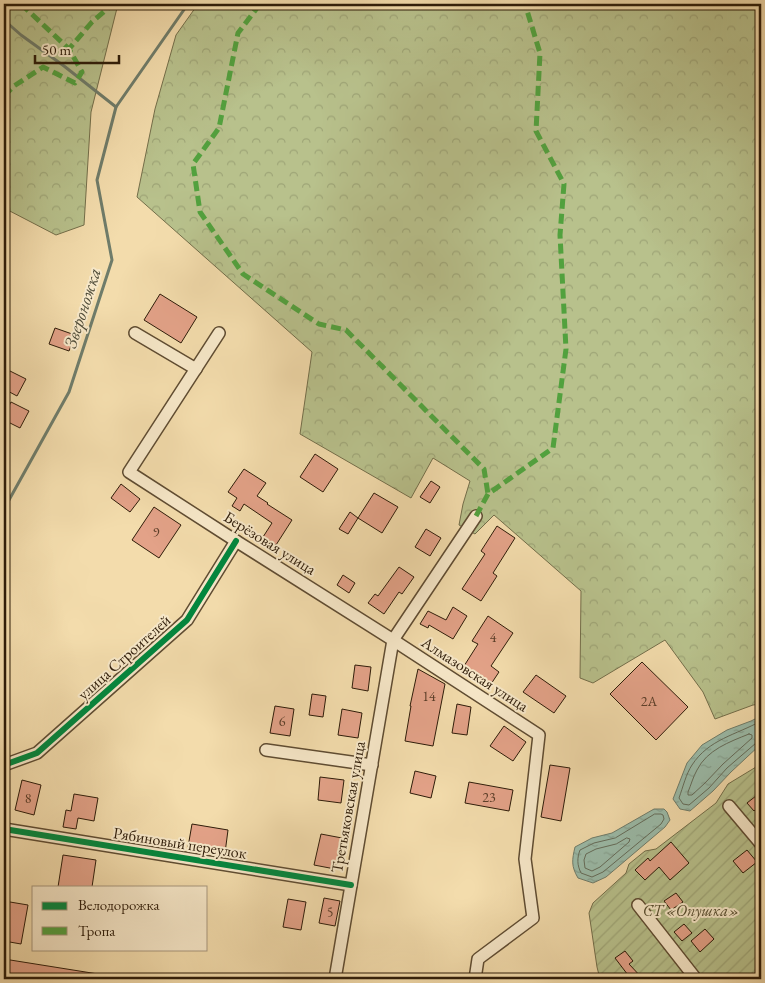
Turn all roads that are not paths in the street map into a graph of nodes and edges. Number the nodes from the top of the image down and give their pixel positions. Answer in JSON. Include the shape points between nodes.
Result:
{"nodes":[{"id":1,"x":135,"y":332,"type":"dead end"},
{"id":2,"x":219,"y":333,"type":"dead end"},
{"id":3,"x":196,"y":368,"type":"junction"},
{"id":4,"x":476,"y":516,"type":"dead end"},
{"id":5,"x":236,"y":541,"type":"junction"},
{"id":6,"x":393,"y":640,"type":"junction"},
{"id":7,"x":266,"y":750,"type":"dead end"},
{"id":8,"x":4,"y":765,"type":"edge"},
{"id":9,"x":372,"y":765,"type":"junction"},
{"id":10,"x":729,"y":806,"type":"dead end"},
{"id":11,"x":4,"y":830,"type":"edge"},
{"id":12,"x":761,"y":844,"type":"edge"},
{"id":13,"x":351,"y":885,"type":"junction"},
{"id":14,"x":638,"y":905,"type":"dead end"},
{"id":15,"x":335,"y":979,"type":"edge"},
{"id":16,"x":475,"y":979,"type":"edge"},
{"id":17,"x":696,"y":979,"type":"edge"}],
"edges":[{"from":1,"to":3,"type":"street"},
{"from":2,"to":3,"type":"street"},
{"from":3,"to":5,"type":"street","name":"Берёзовая улица","via":[[129,472]]},
{"from":4,"to":6,"type":"street"},
{"from":5,"to":6,"type":"street","name":"Берёзовая улица"},
{"from":5,"to":8,"type":"street","name":"улица Строителей","via":[[186,620],[37,752]]},
{"from":6,"to":9,"type":"street","name":"Третьяковская улица"},
{"from":6,"to":16,"type":"street","name":"Алмазовская улица","via":[[539,735],[525,859],[534,918],[478,959]]},
{"from":7,"to":9,"type":"street"},
{"from":9,"to":13,"type":"street","name":"Третьяковская улица"},
{"from":10,"to":12,"type":"street"},
{"from":11,"to":13,"type":"street","name":"Рябиновый переулок"},
{"from":13,"to":15,"type":"street","name":"Третьяковская улица"},
{"from":14,"to":17,"type":"street"}]}
